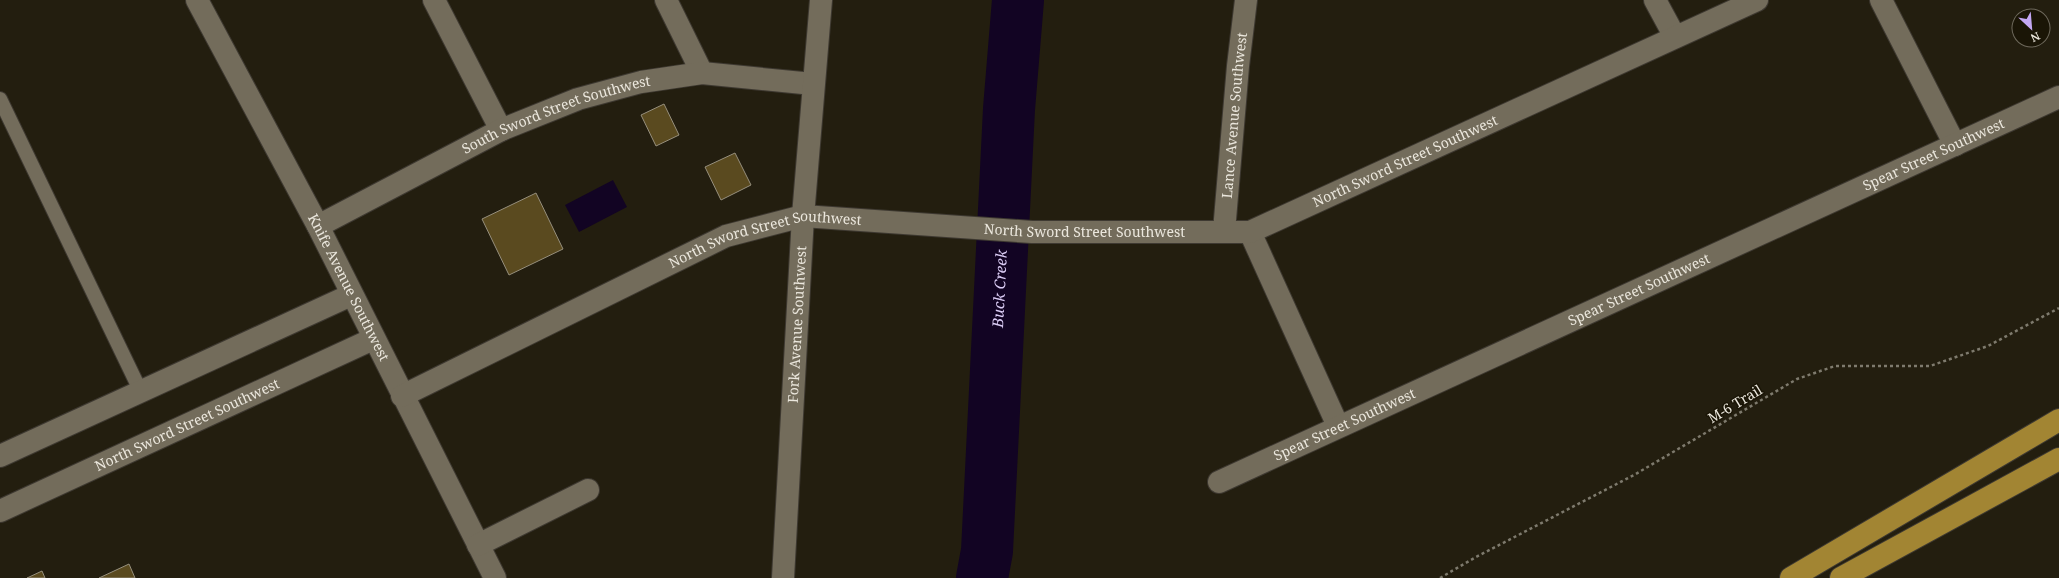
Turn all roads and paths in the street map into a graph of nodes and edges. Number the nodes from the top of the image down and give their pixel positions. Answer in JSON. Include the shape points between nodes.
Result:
{"nodes":[{"id":1,"x":196,"y":0,"type":"edge"},
{"id":2,"x":434,"y":0,"type":"edge"},
{"id":3,"x":666,"y":0,"type":"edge"},
{"id":4,"x":821,"y":0,"type":"edge"},
{"id":5,"x":1246,"y":0,"type":"edge"},
{"id":6,"x":1655,"y":0,"type":"edge"},
{"id":7,"x":1757,"y":0,"type":"edge"},
{"id":8,"x":1881,"y":0,"type":"edge"},
{"id":9,"x":1675,"y":37,"type":"junction"},
{"id":10,"x":702,"y":73,"type":"junction"},
{"id":11,"x":813,"y":84,"type":"junction"},
{"id":12,"x":2059,"y":97,"type":"edge"},
{"id":13,"x":0,"y":99,"type":"edge"},
{"id":14,"x":501,"y":130,"type":"junction"},
{"id":15,"x":1955,"y":144,"type":"junction"},
{"id":16,"x":803,"y":216,"type":"junction"},
{"id":17,"x":318,"y":226,"type":"junction"},
{"id":18,"x":1224,"y":231,"type":"junction"},
{"id":19,"x":1250,"y":232,"type":"junction"},
{"id":20,"x":351,"y":295,"type":"junction"},
{"id":21,"x":2059,"y":308,"type":"edge"},
{"id":22,"x":373,"y":339,"type":"junction"},
{"id":23,"x":141,"y":392,"type":"junction"},
{"id":24,"x":402,"y":396,"type":"junction"},
{"id":25,"x":2059,"y":420,"type":"edge"},
{"id":26,"x":1338,"y":426,"type":"junction"},
{"id":27,"x":0,"y":456,"type":"edge"},
{"id":28,"x":2059,"y":459,"type":"edge"},
{"id":29,"x":1219,"y":482,"type":"dead end"},
{"id":30,"x":588,"y":490,"type":"dead end"},
{"id":31,"x":0,"y":511,"type":"edge"},
{"id":32,"x":478,"y":545,"type":"junction"},
{"id":33,"x":495,"y":578,"type":"edge"},
{"id":34,"x":783,"y":578,"type":"edge"},
{"id":35,"x":1440,"y":578,"type":"edge"},
{"id":36,"x":1791,"y":578,"type":"edge"},
{"id":37,"x":1841,"y":578,"type":"edge"}],
"edges":[{"from":1,"to":17,"type":"street","name":"Knife Avenue Southwest"},
{"from":2,"to":14,"type":"street"},
{"from":3,"to":10,"type":"street"},
{"from":4,"to":11,"type":"street","name":"Fork Avenue Southwest"},
{"from":5,"to":18,"type":"street","name":"Lance Avenue Southwest"},
{"from":6,"to":9,"type":"street"},
{"from":7,"to":9,"type":"street","name":"North Sword Street Southwest"},
{"from":8,"to":15,"type":"street"},
{"from":9,"to":19,"type":"street","name":"North Sword Street Southwest"},
{"from":10,"to":11,"type":"street","name":"South Sword Street Southwest"},
{"from":10,"to":14,"type":"street","name":"South Sword Street Southwest","via":[[642,82],[578,98]]},
{"from":11,"to":16,"type":"street","name":"Fork Avenue Southwest"},
{"from":12,"to":15,"type":"street","name":"Spear Street Southwest"},
{"from":13,"to":23,"type":"lane"},
{"from":14,"to":17,"type":"street","name":"South Sword Street Southwest"},
{"from":15,"to":26,"type":"street","name":"Spear Street Southwest"},
{"from":16,"to":18,"type":"street","name":"North Sword Street Southwest","via":[[1032,232]]},
{"from":16,"to":24,"type":"street","name":"North Sword Street Southwest","via":[[726,236]]},
{"from":16,"to":34,"type":"street","name":"Fork Avenue Southwest"},
{"from":17,"to":20,"type":"street","name":"Knife Avenue Southwest"},
{"from":18,"to":19,"type":"street","name":"North Sword Street Southwest"},
{"from":19,"to":26,"type":"street"},
{"from":20,"to":22,"type":"street","name":"Knife Avenue Southwest"},
{"from":20,"to":23,"type":"street"},
{"from":21,"to":35,"type":"path","name":"M-6 Trail","via":[[1988,346],[1930,366],[1835,366],[1797,379],[1634,475]]},
{"from":22,"to":24,"type":"street","name":"Knife Avenue Southwest"},
{"from":22,"to":31,"type":"street","name":"North Sword Street Southwest"},
{"from":23,"to":27,"type":"street"},
{"from":24,"to":32,"type":"street","name":"Knife Avenue Southwest"},
{"from":25,"to":36,"type":"highway"},
{"from":26,"to":29,"type":"street","name":"Spear Street Southwest"},
{"from":28,"to":37,"type":"highway"},
{"from":30,"to":32,"type":"street"},
{"from":32,"to":33,"type":"street","name":"Knife Avenue Southwest"}]}
